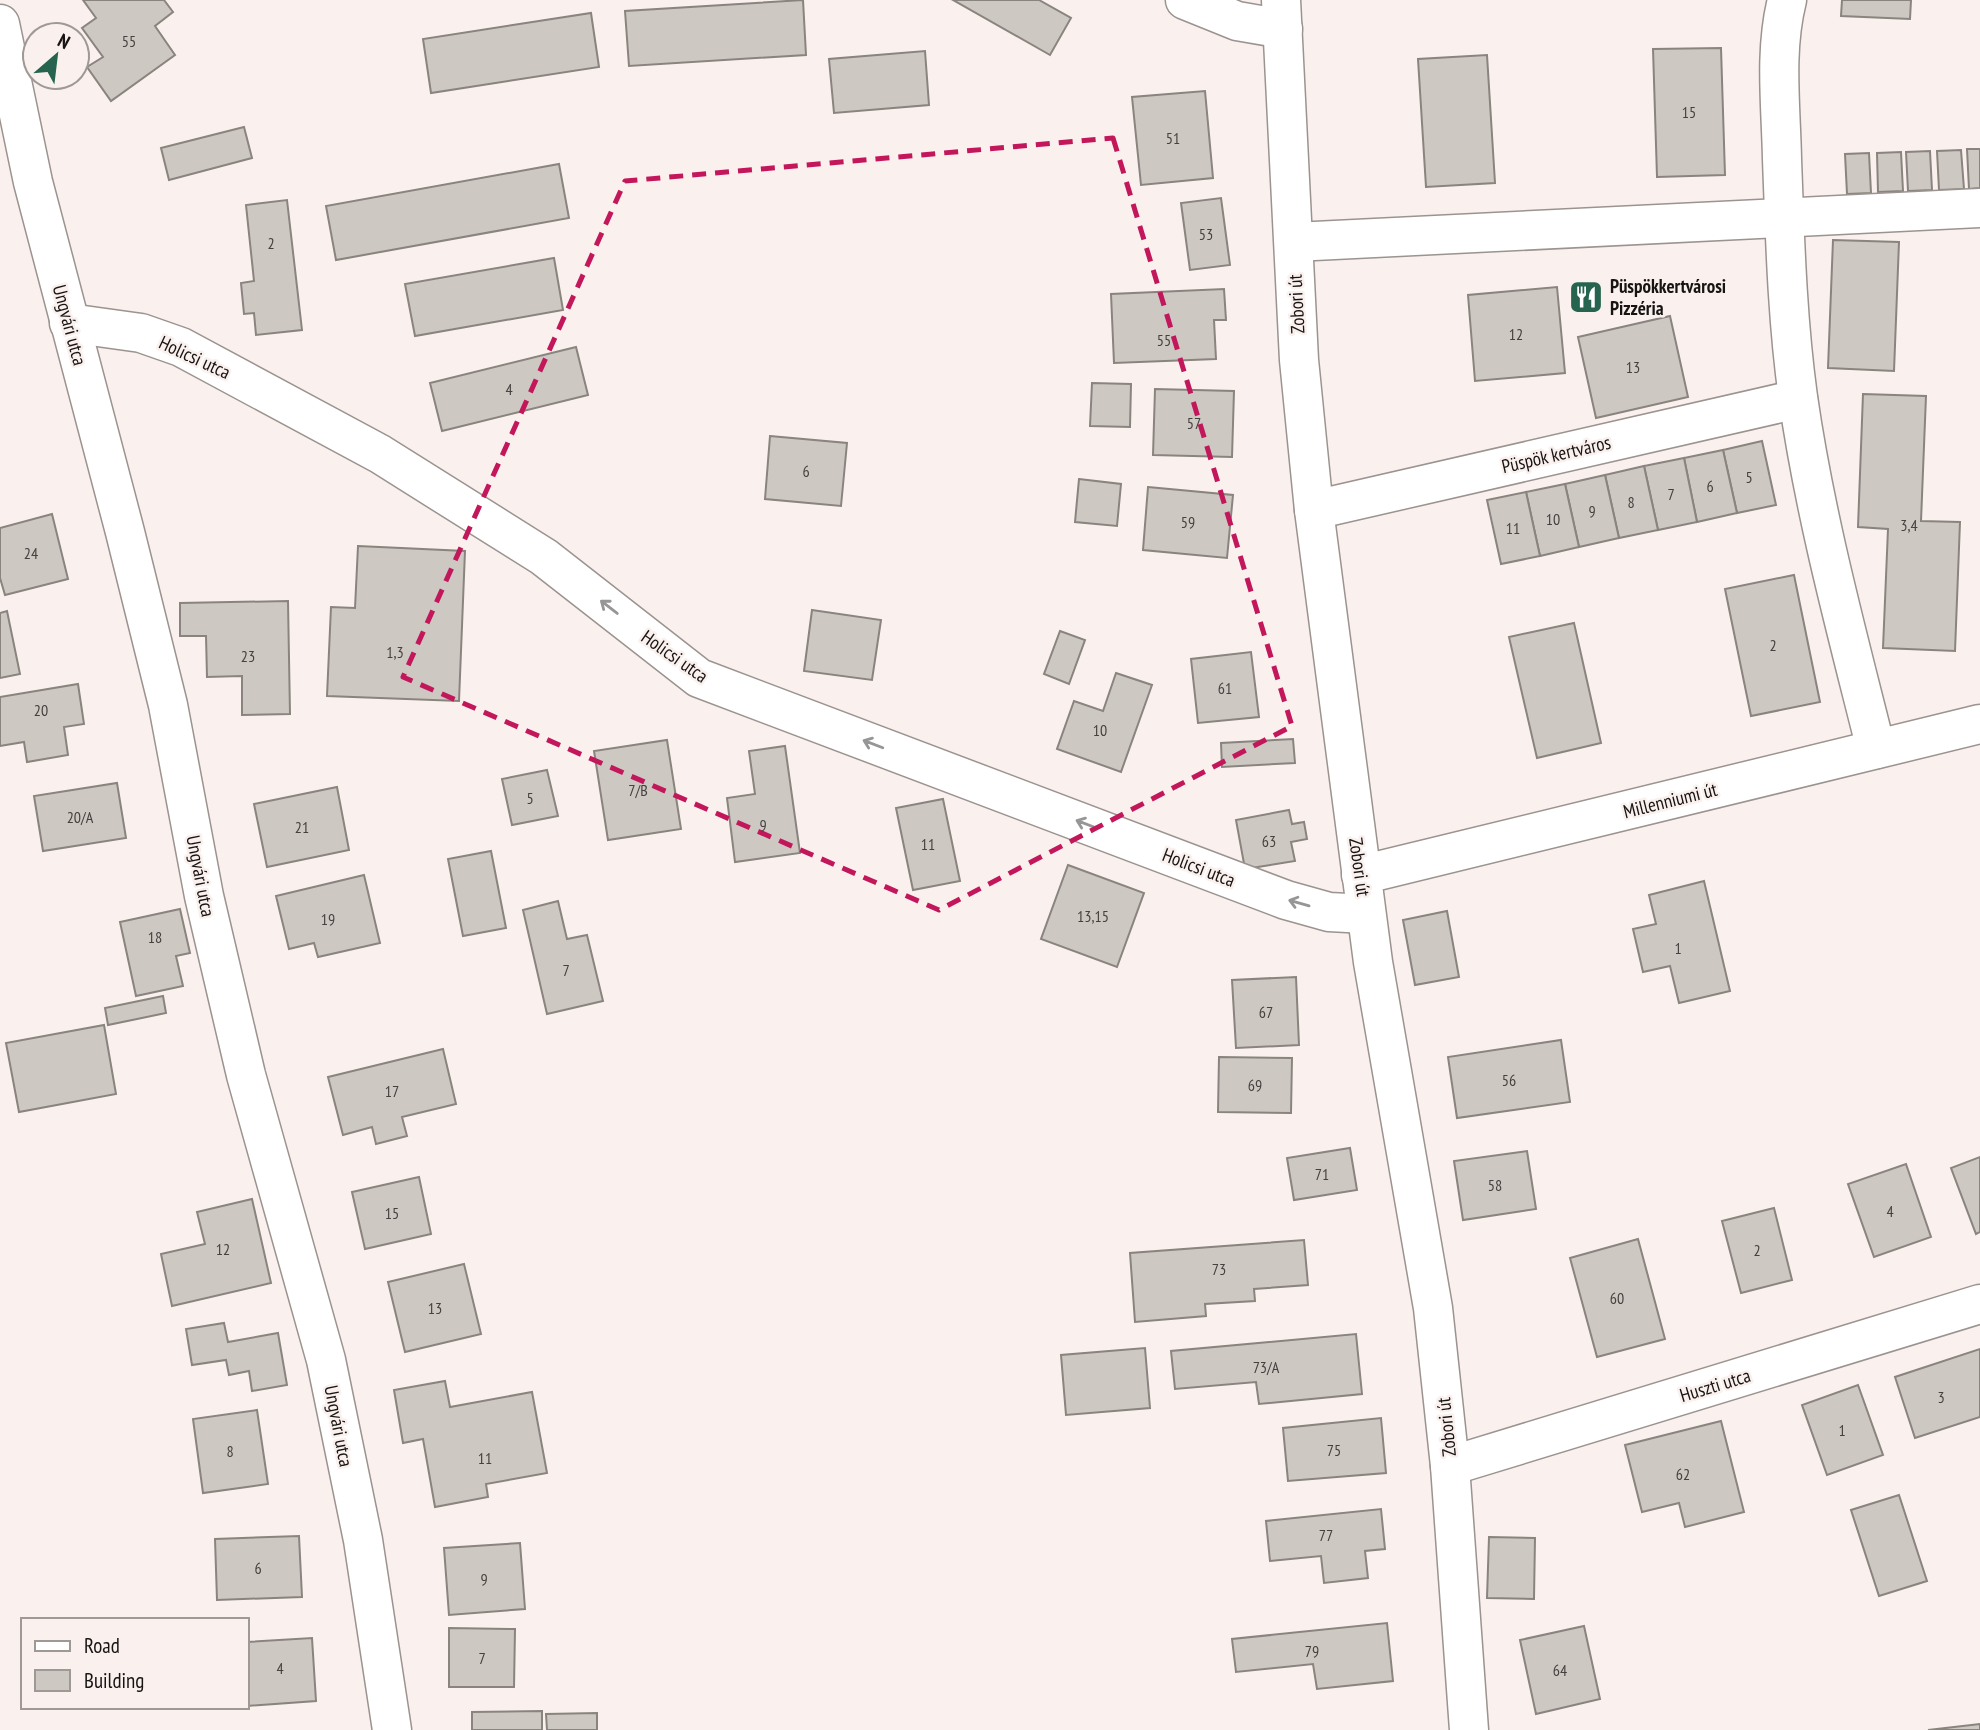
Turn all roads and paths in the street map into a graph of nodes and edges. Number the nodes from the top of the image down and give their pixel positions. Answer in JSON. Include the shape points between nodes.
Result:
{"nodes":[{"id":1,"x":1185,"y":0,"type":"edge"},
{"id":2,"x":1787,"y":0,"type":"edge"},
{"id":3,"x":1282,"y":15,"type":"edge"},
{"id":4,"x":0,"y":24,"type":"edge"},
{"id":5,"x":1980,"y":208,"type":"edge"},
{"id":6,"x":1784,"y":218,"type":"junction"},
{"id":7,"x":1294,"y":242,"type":"junction"},
{"id":8,"x":69,"y":323,"type":"junction"},
{"id":9,"x":1798,"y":399,"type":"junction"},
{"id":10,"x":1314,"y":510,"type":"junction"},
{"id":11,"x":1980,"y":724,"type":"edge"},
{"id":12,"x":1876,"y":749,"type":"junction"},
{"id":13,"x":1361,"y":875,"type":"junction"},
{"id":14,"x":1366,"y":914,"type":"junction"},
{"id":15,"x":1980,"y":1304,"type":"edge"},
{"id":16,"x":1450,"y":1466,"type":"junction"},
{"id":17,"x":392,"y":1730,"type":"edge"},
{"id":18,"x":1469,"y":1730,"type":"edge"}],
"edges":[{"from":1,"to":3,"type":"street","via":[[1237,21]]},
{"from":2,"to":6,"type":"street","via":[[1779,50]]},
{"from":3,"to":7,"type":"street","name":"Zobori út"},
{"from":4,"to":8,"type":"street","name":"Ungvári utca"},
{"from":5,"to":6,"type":"street"},
{"from":6,"to":7,"type":"street"},
{"from":6,"to":9,"type":"street"},
{"from":7,"to":10,"type":"street","name":"Zobori út","via":[[1299,360]]},
{"from":14,"to":8,"type":"street","name":"Holicsi utca","one_way":true,"via":[[1329,912],[1286,900],[699,678],[544,556],[380,454],[181,347],[141,333]]},
{"from":8,"to":17,"type":"street","name":"Ungvári utca","via":[[168,705],[204,896],[246,1075],[326,1360],[363,1541]]},
{"from":9,"to":10,"type":"street","name":"Püspök kertváros"},
{"from":9,"to":12,"type":"street","via":[[1827,549]]},
{"from":10,"to":13,"type":"street","name":"Zobori út"},
{"from":11,"to":12,"type":"street","name":"Millenniumi út"},
{"from":12,"to":13,"type":"street","name":"Millenniumi út"},
{"from":13,"to":14,"type":"street","name":"Zobori út"},
{"from":14,"to":16,"type":"street","name":"Zobori út","via":[[1433,1308]]},
{"from":15,"to":16,"type":"street","name":"Huszti utca"},
{"from":16,"to":18,"type":"street","name":"Zobori út"}]}
